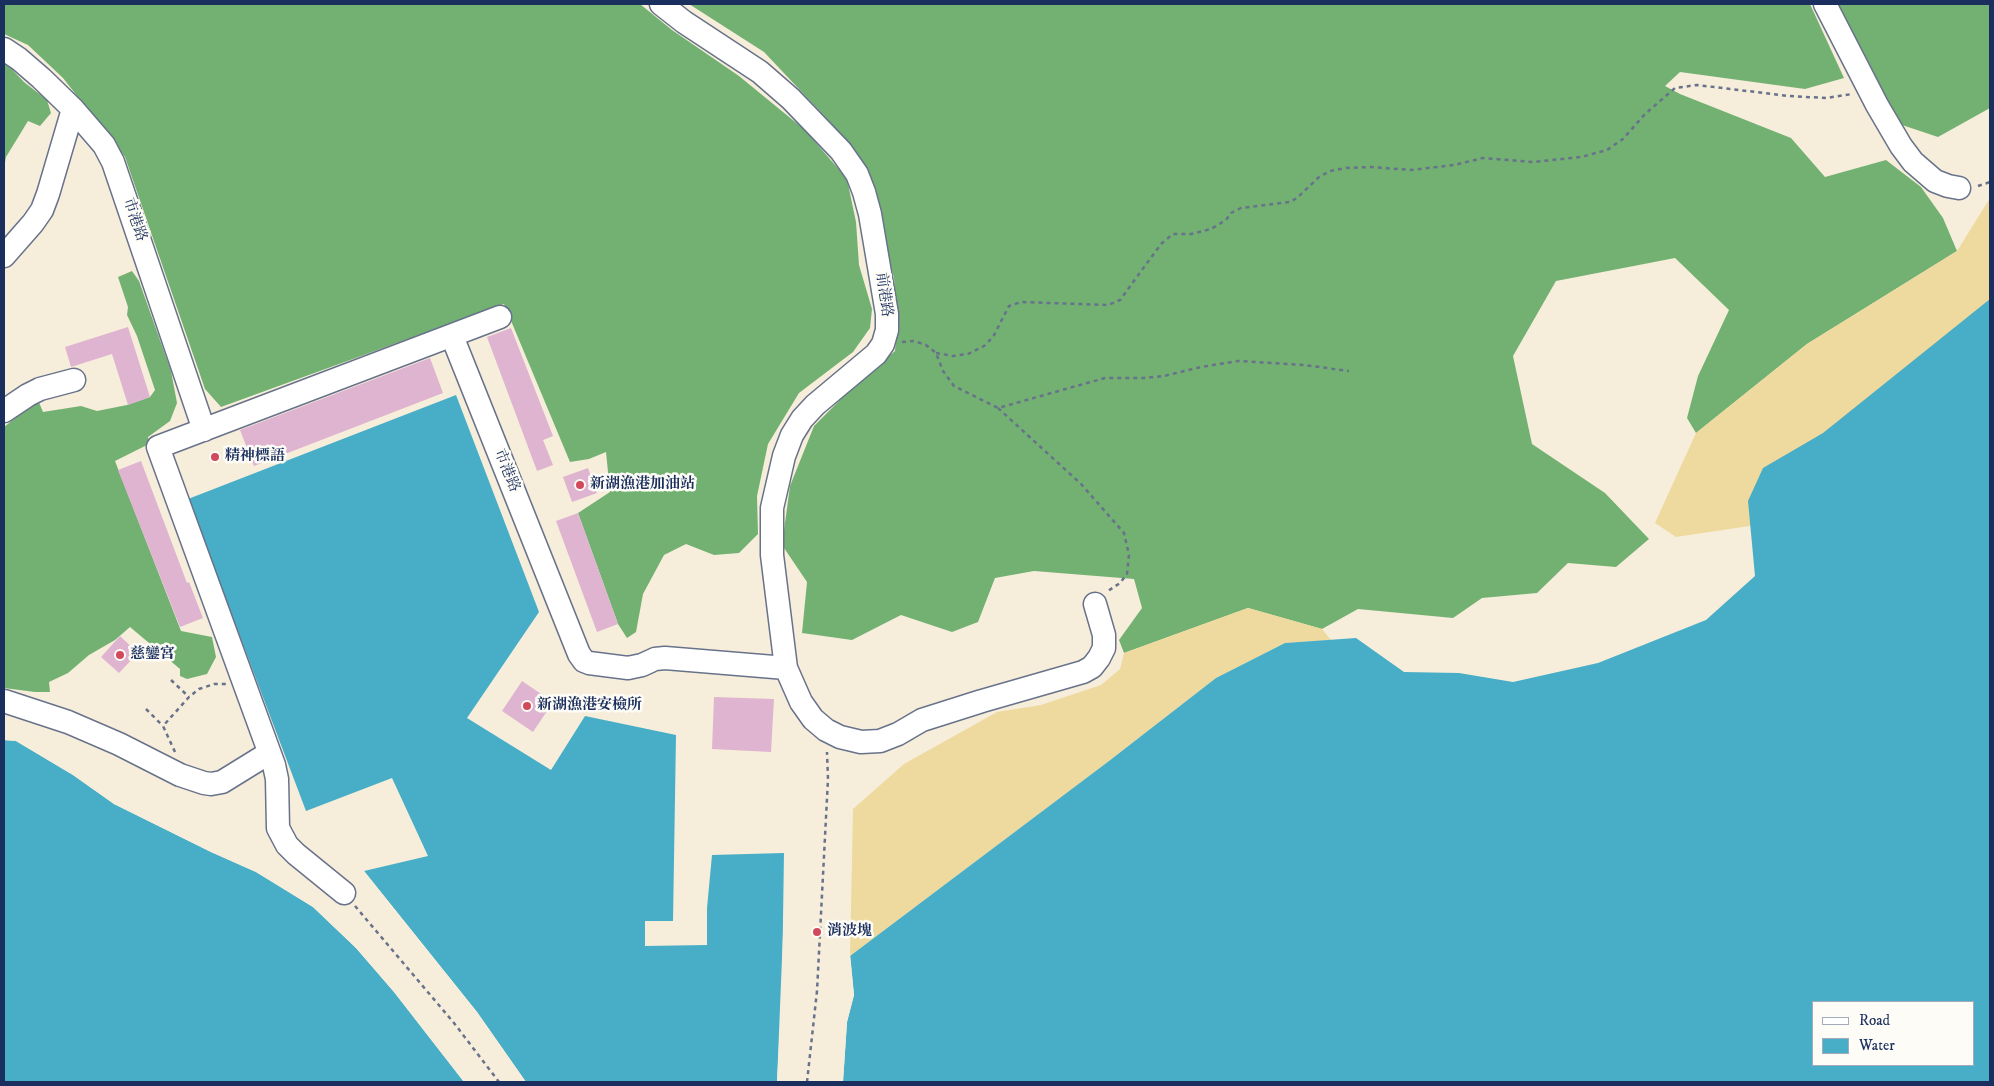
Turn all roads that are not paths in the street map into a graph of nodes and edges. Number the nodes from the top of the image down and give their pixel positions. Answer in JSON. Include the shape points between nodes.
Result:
{"nodes":[{"id":1,"x":661,"y":4,"type":"edge"},
{"id":2,"x":1825,"y":4,"type":"edge"},
{"id":3,"x":4,"y":49,"type":"edge"},
{"id":4,"x":73,"y":109,"type":"junction"},
{"id":5,"x":1959,"y":188,"type":"dead end"},
{"id":6,"x":4,"y":256,"type":"edge"},
{"id":7,"x":500,"y":317,"type":"dead end"},
{"id":8,"x":452,"y":336,"type":"junction"},
{"id":9,"x":74,"y":380,"type":"dead end"},
{"id":10,"x":4,"y":411,"type":"edge"},
{"id":11,"x":204,"y":430,"type":"junction"},
{"id":12,"x":1095,"y":604,"type":"road end"},
{"id":13,"x":786,"y":668,"type":"junction"},
{"id":14,"x":4,"y":700,"type":"edge"},
{"id":15,"x":269,"y":752,"type":"junction"},
{"id":16,"x":344,"y":894,"type":"road end"}],
"edges":[{"from":1,"to":13,"type":"street","name":"前港路","via":[[760,72],[826,134],[857,174],[870,214],[887,314],[884,344],[802,419],[784,456],[772,508],[772,555]]},
{"from":2,"to":5,"type":"street","via":[[1887,123],[1914,162],[1935,181]]},
{"from":3,"to":4,"type":"street","name":"市港路","via":[[20,59]]},
{"from":4,"to":6,"type":"street","via":[[42,210]]},
{"from":4,"to":11,"type":"street","name":"市港路","via":[[104,145],[113,162]]},
{"from":7,"to":8,"type":"street"},
{"from":8,"to":11,"type":"street"},
{"from":8,"to":13,"type":"street","name":"市港路","via":[[584,661],[628,668],[664,658]]},
{"from":9,"to":10,"type":"street","via":[[40,389]]},
{"from":11,"to":15,"type":"street","via":[[158,447]]},
{"from":12,"to":13,"type":"street","via":[[1104,635],[1104,648],[1092,667],[922,720],[880,741],[861,742],[826,730],[801,702]]},
{"from":14,"to":15,"type":"street","via":[[119,744],[180,775],[211,784],[222,782]]},
{"from":15,"to":16,"type":"street","via":[[277,779],[276,820],[281,836],[296,854]]}]}
